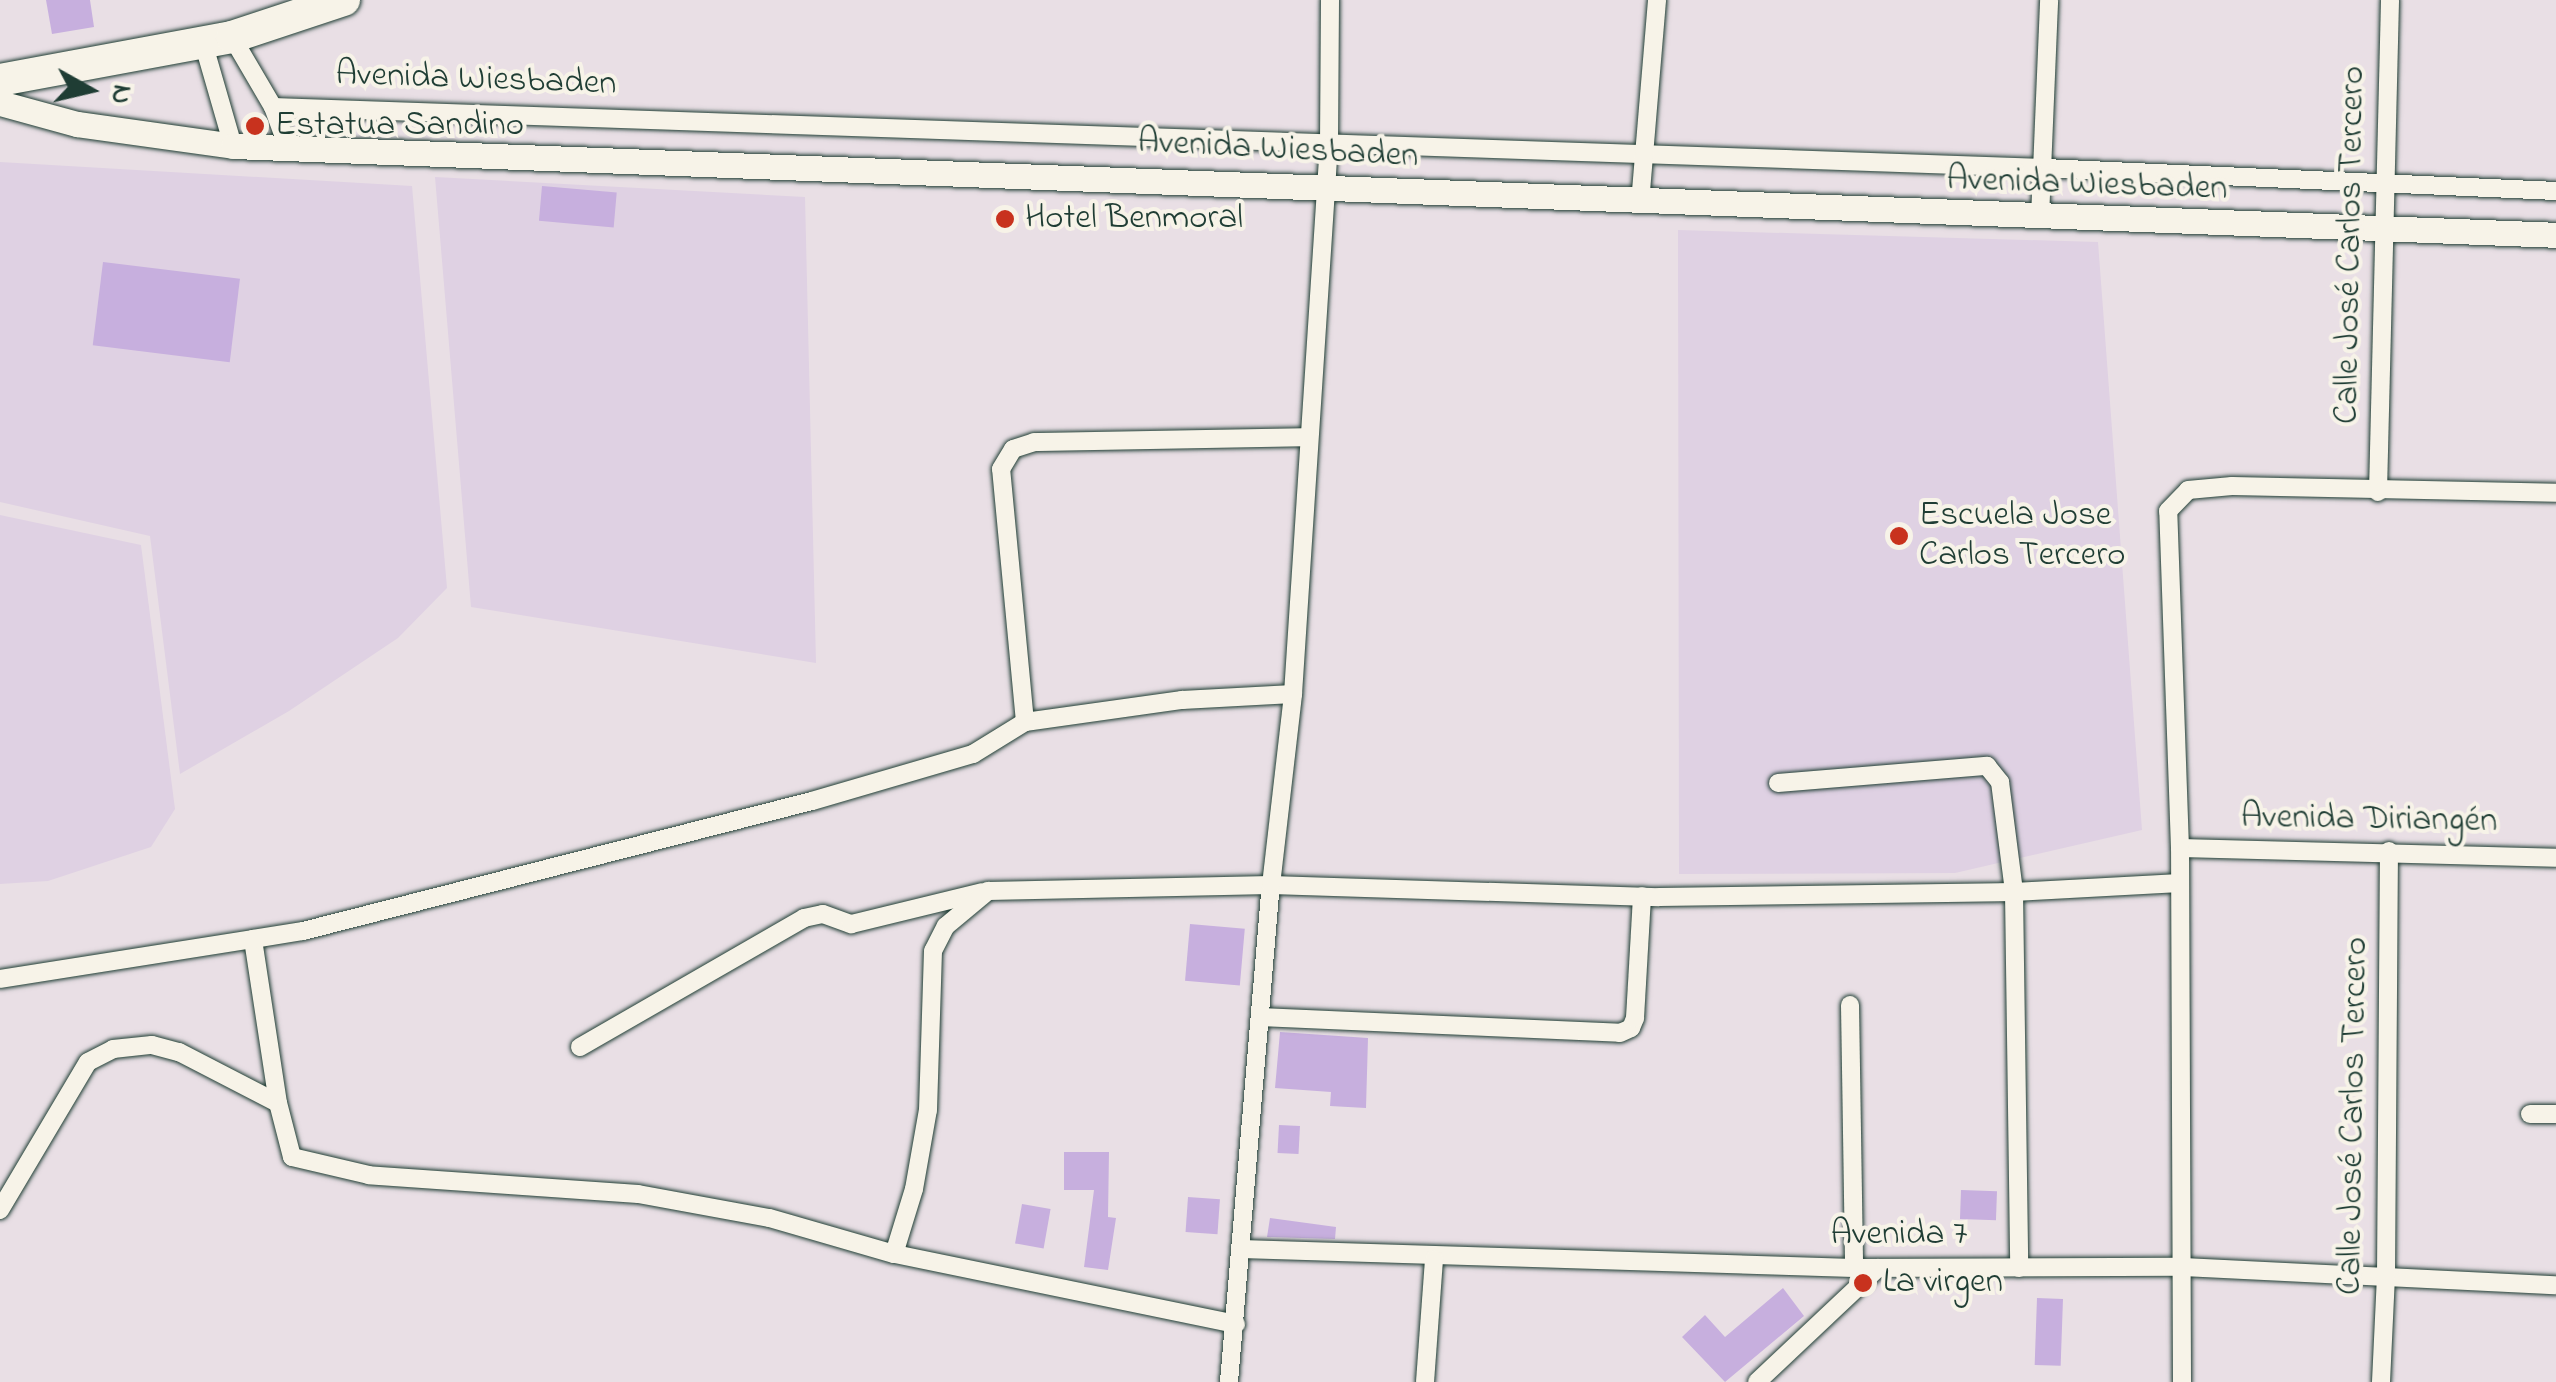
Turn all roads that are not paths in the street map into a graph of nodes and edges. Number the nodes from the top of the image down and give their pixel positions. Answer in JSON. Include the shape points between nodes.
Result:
{"nodes":[{"id":1,"x":344,"y":0,"type":"edge"},
{"id":2,"x":1330,"y":0,"type":"edge"},
{"id":3,"x":1656,"y":0,"type":"edge"},
{"id":4,"x":2049,"y":0,"type":"edge"},
{"id":5,"x":2390,"y":0,"type":"edge"},
{"id":6,"x":218,"y":40,"type":"junction"},
{"id":7,"x":0,"y":80,"type":"edge"},
{"id":8,"x":0,"y":103,"type":"edge"},
{"id":9,"x":273,"y":107,"type":"junction"},
{"id":10,"x":1329,"y":144,"type":"junction"},
{"id":11,"x":233,"y":146,"type":"junction"},
{"id":12,"x":288,"y":148,"type":"junction"},
{"id":13,"x":1644,"y":155,"type":"junction"},
{"id":14,"x":2044,"y":168,"type":"junction"},
{"id":15,"x":2386,"y":185,"type":"junction"},
{"id":16,"x":1325,"y":186,"type":"junction"},
{"id":17,"x":2556,"y":191,"type":"edge"},
{"id":18,"x":1640,"y":203,"type":"junction"},
{"id":19,"x":2040,"y":218,"type":"junction"},
{"id":20,"x":2384,"y":232,"type":"junction"},
{"id":21,"x":2556,"y":235,"type":"edge"},
{"id":22,"x":1308,"y":437,"type":"junction"},
{"id":23,"x":2378,"y":492,"type":"junction"},
{"id":24,"x":2556,"y":493,"type":"edge"},
{"id":25,"x":1293,"y":694,"type":"junction"},
{"id":26,"x":1025,"y":722,"type":"junction"},
{"id":27,"x":1778,"y":783,"type":"dead end"},
{"id":28,"x":2180,"y":848,"type":"junction"},
{"id":29,"x":2389,"y":851,"type":"junction"},
{"id":30,"x":2556,"y":858,"type":"edge"},
{"id":31,"x":2180,"y":883,"type":"junction"},
{"id":32,"x":1271,"y":885,"type":"junction"},
{"id":33,"x":988,"y":891,"type":"junction"},
{"id":34,"x":2014,"y":892,"type":"junction"},
{"id":35,"x":1642,"y":896,"type":"junction"},
{"id":36,"x":254,"y":939,"type":"junction"},
{"id":37,"x":0,"y":979,"type":"edge"},
{"id":38,"x":1850,"y":1005,"type":"dead end"},
{"id":39,"x":1260,"y":1017,"type":"junction"},
{"id":40,"x":580,"y":1046,"type":"dead end"},
{"id":41,"x":278,"y":1102,"type":"junction"},
{"id":42,"x":2530,"y":1114,"type":"dead end"},
{"id":43,"x":2556,"y":1114,"type":"edge"},
{"id":44,"x":0,"y":1210,"type":"edge"},
{"id":45,"x":1241,"y":1249,"type":"junction"},
{"id":46,"x":894,"y":1254,"type":"junction"},
{"id":47,"x":1434,"y":1258,"type":"junction"},
{"id":48,"x":2182,"y":1267,"type":"junction"},
{"id":49,"x":1854,"y":1268,"type":"junction"},
{"id":50,"x":1878,"y":1268,"type":"junction"},
{"id":51,"x":2019,"y":1268,"type":"junction"},
{"id":52,"x":2386,"y":1276,"type":"junction"},
{"id":53,"x":2556,"y":1285,"type":"edge"},
{"id":54,"x":1236,"y":1324,"type":"junction"},
{"id":55,"x":1228,"y":1382,"type":"edge"},
{"id":56,"x":1425,"y":1382,"type":"edge"},
{"id":57,"x":1757,"y":1382,"type":"edge"},
{"id":58,"x":2182,"y":1382,"type":"edge"},
{"id":59,"x":2381,"y":1382,"type":"edge"}],
"edges":[{"from":1,"to":6,"type":"highway"},
{"from":2,"to":10,"type":"street"},
{"from":3,"to":13,"type":"street"},
{"from":4,"to":14,"type":"street"},
{"from":5,"to":15,"type":"street","name":"Calle José Carlos Tercero"},
{"from":6,"to":7,"type":"highway"},
{"from":6,"to":9,"type":"street"},
{"from":6,"to":11,"type":"street"},
{"from":8,"to":11,"type":"street","name":"Avenida Wiesbaden","via":[[77,124]]},
{"from":9,"to":10,"type":"street","name":"Avenida Wiesbaden"},
{"from":9,"to":12,"type":"street"},
{"from":10,"to":13,"type":"street","name":"Avenida Wiesbaden"},
{"from":10,"to":16,"type":"street"},
{"from":11,"to":12,"type":"street","name":"Avenida Wiesbaden"},
{"from":12,"to":16,"type":"street","name":"Avenida Wiesbaden"},
{"from":13,"to":14,"type":"street","name":"Avenida Wiesbaden"},
{"from":13,"to":18,"type":"street"},
{"from":14,"to":15,"type":"street","name":"Avenida Wiesbaden"},
{"from":14,"to":19,"type":"street"},
{"from":15,"to":17,"type":"street","name":"Avenida Wiesbaden"},
{"from":15,"to":20,"type":"street","name":"Calle José Carlos Tercero"},
{"from":16,"to":18,"type":"street","name":"Avenida Wiesbaden"},
{"from":16,"to":22,"type":"street"},
{"from":18,"to":19,"type":"street","name":"Avenida Wiesbaden"},
{"from":19,"to":20,"type":"street","name":"Avenida Wiesbaden"},
{"from":20,"to":21,"type":"street","name":"Avenida Wiesbaden"},
{"from":20,"to":23,"type":"street","name":"Calle José Carlos Tercero"},
{"from":22,"to":25,"type":"street"},
{"from":22,"to":26,"type":"street","via":[[1034,442],[1013,449],[1001,469]]},
{"from":23,"to":24,"type":"street"},
{"from":23,"to":28,"type":"street","via":[[2203,488],[2188,490],[2168,511]]},
{"from":25,"to":26,"type":"street","via":[[1182,700]]},
{"from":25,"to":32,"type":"street"},
{"from":26,"to":36,"type":"street","via":[[973,754],[812,801]]},
{"from":27,"to":34,"type":"street","via":[[1987,766],[2000,782]]},
{"from":28,"to":29,"type":"street","name":"Avenida Diriangén"},
{"from":28,"to":31,"type":"street"},
{"from":29,"to":30,"type":"street","name":"Avenida Diriangén"},
{"from":29,"to":52,"type":"street","name":"Calle José Carlos Tercero"},
{"from":31,"to":34,"type":"street"},
{"from":31,"to":48,"type":"street"},
{"from":32,"to":33,"type":"street"},
{"from":32,"to":35,"type":"street"},
{"from":32,"to":39,"type":"street"},
{"from":33,"to":40,"type":"street","via":[[851,924],[823,914],[804,918]]},
{"from":33,"to":46,"type":"street","via":[[946,926],[933,952],[928,1110]]},
{"from":34,"to":35,"type":"street"},
{"from":34,"to":51,"type":"street"},
{"from":35,"to":39,"type":"street","via":[[1636,1018],[1620,1033]]},
{"from":36,"to":37,"type":"street"},
{"from":36,"to":41,"type":"street"},
{"from":38,"to":49,"type":"street"},
{"from":39,"to":45,"type":"street"},
{"from":41,"to":44,"type":"street","via":[[180,1052],[112,1049],[88,1062]]},
{"from":41,"to":46,"type":"street","via":[[292,1157],[369,1175],[638,1194],[769,1218]]},
{"from":42,"to":43,"type":"street"},
{"from":45,"to":47,"type":"street","name":"Avenida 7"},
{"from":45,"to":54,"type":"street"},
{"from":46,"to":54,"type":"street"},
{"from":47,"to":49,"type":"street","name":"Avenida 7"},
{"from":47,"to":56,"type":"street"},
{"from":48,"to":51,"type":"street","name":"Avenida 7"},
{"from":48,"to":52,"type":"street","name":"Avenida 7"},
{"from":48,"to":58,"type":"street"},
{"from":49,"to":50,"type":"street","name":"Avenida 7"},
{"from":50,"to":51,"type":"street","name":"Avenida 7"},
{"from":50,"to":57,"type":"street"},
{"from":52,"to":53,"type":"street","name":"Avenida 7"},
{"from":52,"to":59,"type":"street","name":"Calle José Carlos Tercero"},
{"from":54,"to":55,"type":"street"}]}
